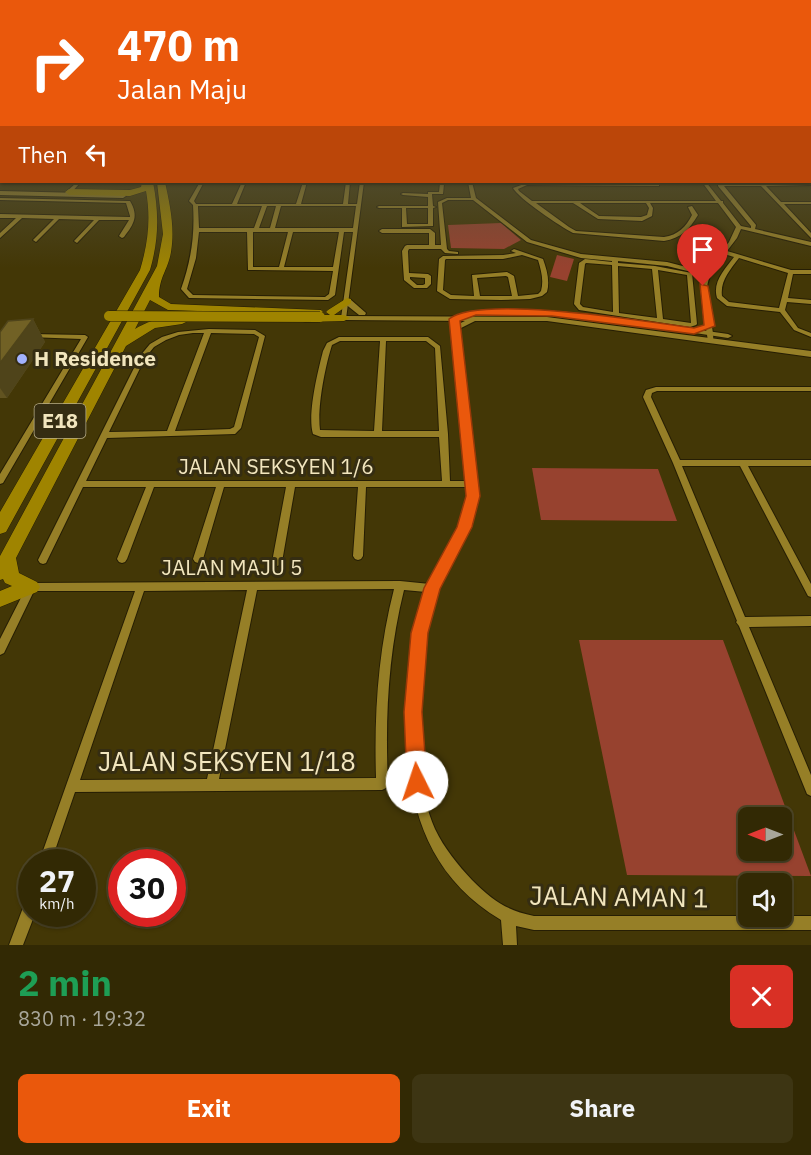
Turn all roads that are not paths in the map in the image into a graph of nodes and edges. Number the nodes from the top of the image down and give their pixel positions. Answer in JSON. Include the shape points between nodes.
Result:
{"nodes":[{"id":1,"x":78,"y":183,"type":"edge"},
{"id":2,"x":147,"y":183,"type":"edge"},
{"id":3,"x":147,"y":183,"type":"edge"},
{"id":4,"x":161,"y":183,"type":"edge"},
{"id":5,"x":201,"y":183,"type":"edge"},
{"id":6,"x":244,"y":183,"type":"edge"},
{"id":7,"x":305,"y":183,"type":"edge"},
{"id":8,"x":348,"y":183,"type":"edge"},
{"id":9,"x":362,"y":183,"type":"edge"},
{"id":10,"x":470,"y":183,"type":"edge"},
{"id":11,"x":705,"y":183,"type":"edge"},
{"id":12,"x":811,"y":183,"type":"edge"},
{"id":13,"x":442,"y":184,"type":"dead end"},
{"id":14,"x":555,"y":184,"type":"junction"},
{"id":15,"x":762,"y":184,"type":"junction"},
{"id":16,"x":607,"y":185,"type":"junction"},
{"id":17,"x":657,"y":185,"type":"dead end"},
{"id":18,"x":0,"y":192,"type":"edge"},
{"id":19,"x":68,"y":193,"type":"junction"},
{"id":20,"x":123,"y":196,"type":"dead end"},
{"id":21,"x":0,"y":199,"type":"edge"},
{"id":22,"x":474,"y":199,"type":"junction"},
{"id":23,"x":530,"y":202,"type":"junction"},
{"id":24,"x":561,"y":202,"type":"junction"},
{"id":25,"x":574,"y":202,"type":"junction"},
{"id":26,"x":616,"y":202,"type":"junction"},
{"id":27,"x":647,"y":202,"type":"junction"},
{"id":28,"x":721,"y":202,"type":"junction"},
{"id":29,"x":780,"y":203,"type":"junction"},
{"id":30,"x":811,"y":203,"type":"edge"},
{"id":31,"x":195,"y":205,"type":"junction"},
{"id":32,"x":234,"y":205,"type":"junction"},
{"id":33,"x":265,"y":205,"type":"junction"},
{"id":34,"x":279,"y":205,"type":"junction"},
{"id":35,"x":298,"y":205,"type":"junction"},
{"id":36,"x":345,"y":205,"type":"junction"},
{"id":37,"x":359,"y":205,"type":"junction"},
{"id":38,"x":379,"y":207,"type":"dead end"},
{"id":39,"x":404,"y":207,"type":"junction"},
{"id":40,"x":431,"y":207,"type":"junction"},
{"id":41,"x":441,"y":207,"type":"junction"},
{"id":42,"x":690,"y":207,"type":"dead end"},
{"id":43,"x":0,"y":216,"type":"edge"},
{"id":44,"x":21,"y":216,"type":"junction"},
{"id":45,"x":155,"y":216,"type":"junction"},
{"id":46,"x":58,"y":217,"type":"junction"},
{"id":47,"x":98,"y":218,"type":"junction"},
{"id":48,"x":620,"y":218,"type":"junction"},
{"id":49,"x":132,"y":219,"type":"junction"},
{"id":50,"x":800,"y":224,"type":"junction"},
{"id":51,"x":811,"y":224,"type":"edge"},
{"id":52,"x":739,"y":227,"type":"junction"},
{"id":53,"x":753,"y":229,"type":"junction"},
{"id":54,"x":198,"y":230,"type":"junction"},
{"id":55,"x":253,"y":230,"type":"junction"},
{"id":56,"x":272,"y":230,"type":"junction"},
{"id":57,"x":291,"y":230,"type":"junction"},
{"id":58,"x":342,"y":230,"type":"junction"},
{"id":59,"x":356,"y":230,"type":"junction"},
{"id":60,"x":382,"y":231,"type":"dead end"},
{"id":61,"x":0,"y":236,"type":"edge"},
{"id":62,"x":122,"y":236,"type":"dead end"},
{"id":63,"x":623,"y":236,"type":"junction"},
{"id":64,"x":811,"y":236,"type":"edge"},
{"id":65,"x":36,"y":240,"type":"dead end"},
{"id":66,"x":77,"y":241,"type":"dead end"},
{"id":67,"x":529,"y":241,"type":"junction"},
{"id":68,"x":811,"y":244,"type":"edge"},
{"id":69,"x":432,"y":247,"type":"junction"},
{"id":70,"x":444,"y":247,"type":"junction"},
{"id":71,"x":520,"y":252,"type":"junction"},
{"id":72,"x":723,"y":252,"type":"junction"},
{"id":73,"x":736,"y":257,"type":"junction"},
{"id":74,"x":615,"y":262,"type":"junction"},
{"id":75,"x":655,"y":268,"type":"junction"},
{"id":76,"x":281,"y":269,"type":"junction"},
{"id":77,"x":336,"y":269,"type":"junction"},
{"id":78,"x":791,"y":272,"type":"junction"},
{"id":79,"x":811,"y":273,"type":"edge"},
{"id":80,"x":707,"y":274,"type":"junction"},
{"id":81,"x":407,"y":275,"type":"dead end"},
{"id":82,"x":154,"y":281,"type":"junction"},
{"id":83,"x":477,"y":297,"type":"junction"},
{"id":84,"x":515,"y":298,"type":"junction"},
{"id":85,"x":786,"y":300,"type":"junction"},
{"id":86,"x":347,"y":301,"type":"junction"},
{"id":87,"x":811,"y":302,"type":"edge"},
{"id":88,"x":782,"y":310,"type":"junction"},
{"id":89,"x":332,"y":312,"type":"junction"},
{"id":90,"x":362,"y":313,"type":"junction"},
{"id":91,"x":439,"y":313,"type":"junction"},
{"id":92,"x":110,"y":314,"type":"junction"},
{"id":93,"x":345,"y":315,"type":"junction"},
{"id":94,"x":616,"y":315,"type":"junction"},
{"id":95,"x":314,"y":316,"type":"junction"},
{"id":96,"x":476,"y":316,"type":"junction"},
{"id":97,"x":660,"y":321,"type":"junction"},
{"id":98,"x":455,"y":325,"type":"junction"},
{"id":99,"x":208,"y":332,"type":"junction"},
{"id":100,"x":710,"y":333,"type":"junction"},
{"id":101,"x":811,"y":335,"type":"edge"},
{"id":102,"x":26,"y":336,"type":"edge"},
{"id":103,"x":262,"y":336,"type":"joint"},
{"id":104,"x":383,"y":339,"type":"junction"},
{"id":105,"x":811,"y":347,"type":"edge"},
{"id":106,"x":116,"y":353,"type":"junction"},
{"id":107,"x":811,"y":354,"type":"edge"},
{"id":108,"x":811,"y":389,"type":"edge"},
{"id":109,"x":170,"y":434,"type":"junction"},
{"id":110,"x":378,"y":434,"type":"junction"},
{"id":111,"x":444,"y":434,"type":"junction"},
{"id":112,"x":105,"y":435,"type":"junction"},
{"id":113,"x":676,"y":463,"type":"junction"},
{"id":114,"x":811,"y":463,"type":"edge"},
{"id":115,"x":743,"y":464,"type":"junction"},
{"id":116,"x":0,"y":481,"type":"edge"},
{"id":117,"x":80,"y":484,"type":"junction"},
{"id":118,"x":151,"y":484,"type":"junction"},
{"id":119,"x":221,"y":484,"type":"junction"},
{"id":120,"x":472,"y":484,"type":"junction"},
{"id":121,"x":291,"y":485,"type":"junction"},
{"id":122,"x":362,"y":485,"type":"junction"},
{"id":123,"x":446,"y":485,"type":"junction"},
{"id":124,"x":21,"y":489,"type":"junction"},
{"id":125,"x":0,"y":526,"type":"edge"},
{"id":126,"x":358,"y":556,"type":"dead end"},
{"id":127,"x":122,"y":559,"type":"dead end"},
{"id":128,"x":198,"y":559,"type":"dead end"},
{"id":129,"x":43,"y":560,"type":"dead end"},
{"id":130,"x":277,"y":562,"type":"dead end"},
{"id":131,"x":4,"y":566,"type":"edge"},
{"id":132,"x":253,"y":585,"type":"junction"},
{"id":133,"x":400,"y":585,"type":"junction"},
{"id":134,"x":141,"y":586,"type":"junction"},
{"id":135,"x":31,"y":587,"type":"junction"},
{"id":136,"x":432,"y":588,"type":"junction"},
{"id":137,"x":811,"y":593,"type":"edge"},
{"id":138,"x":0,"y":599,"type":"edge"},
{"id":139,"x":811,"y":621,"type":"edge"},
{"id":140,"x":741,"y":622,"type":"junction"},
{"id":141,"x":0,"y":650,"type":"edge"},
{"id":142,"x":382,"y":784,"type":"joint"},
{"id":143,"x":212,"y":785,"type":"junction"},
{"id":144,"x":72,"y":786,"type":"junction"},
{"id":145,"x":811,"y":790,"type":"edge"},
{"id":146,"x":429,"y":830,"type":"joint"},
{"id":147,"x":50,"y":849,"type":"edge"},
{"id":148,"x":508,"y":916,"type":"junction"},
{"id":149,"x":811,"y":923,"type":"edge"},
{"id":150,"x":23,"y":927,"type":"edge"},
{"id":151,"x":16,"y":945,"type":"edge"},
{"id":152,"x":510,"y":945,"type":"edge"}],
"edges":[{"from":1,"to":19,"type":"street"},
{"from":2,"to":19,"type":"highway","via":[[146,189],[133,193]]},
{"from":3,"to":45,"type":"highway","number":"E18"},
{"from":4,"to":82,"type":"highway","number":"E18","via":[[169,240]]},
{"from":5,"to":31,"type":"street","via":[[191,201]]},
{"from":6,"to":32,"type":"street"},
{"from":7,"to":35,"type":"street"},
{"from":8,"to":36,"type":"street"},
{"from":9,"to":37,"type":"street"},
{"from":10,"to":22,"type":"street"},
{"from":11,"to":28,"type":"street"},
{"from":12,"to":15,"type":"street"},
{"from":13,"to":40,"type":"street","via":[[441,193],[430,194]]},
{"from":14,"to":16,"type":"street"},
{"from":14,"to":23,"type":"street","via":[[515,188]]},
{"from":14,"to":24,"type":"street"},
{"from":15,"to":29,"type":"street"},
{"from":15,"to":53,"type":"street","via":[[719,186]]},
{"from":16,"to":17,"type":"street"},
{"from":16,"to":26,"type":"street"},
{"from":18,"to":19,"type":"street"},
{"from":18,"to":19,"type":"street"},
{"from":19,"to":20,"type":"street"},
{"from":21,"to":49,"type":"street","via":[[128,202]]},
{"from":22,"to":41,"type":"street","via":[[447,199],[440,202]]},
{"from":22,"to":67,"type":"street"},
{"from":23,"to":24,"type":"street"},
{"from":23,"to":63,"type":"street","via":[[575,232]]},
{"from":24,"to":25,"type":"street"},
{"from":25,"to":26,"type":"street"},
{"from":25,"to":48,"type":"street","via":[[594,216]]},
{"from":26,"to":27,"type":"street"},
{"from":27,"to":28,"type":"street"},
{"from":27,"to":48,"type":"street","via":[[651,208],[649,216]]},
{"from":28,"to":52,"type":"street"},
{"from":29,"to":30,"type":"street"},
{"from":29,"to":50,"type":"street"},
{"from":31,"to":32,"type":"street"},
{"from":31,"to":54,"type":"street"},
{"from":32,"to":33,"type":"street"},
{"from":33,"to":34,"type":"street"},
{"from":33,"to":55,"type":"street"},
{"from":34,"to":35,"type":"street"},
{"from":34,"to":56,"type":"street"},
{"from":35,"to":36,"type":"street"},
{"from":36,"to":37,"type":"street"},
{"from":37,"to":59,"type":"street"},
{"from":38,"to":39,"type":"street"},
{"from":39,"to":40,"type":"street"},
{"from":39,"to":40,"type":"street","via":[[404,226],[431,224]]},
{"from":40,"to":41,"type":"street"},
{"from":41,"to":70,"type":"street"},
{"from":42,"to":63,"type":"street","via":[[695,215],[682,235],[664,239]]},
{"from":43,"to":44,"type":"street"},
{"from":44,"to":46,"type":"street"},
{"from":44,"to":61,"type":"street"},
{"from":45,"to":92,"type":"highway","via":[[135,272]]},
{"from":45,"to":124,"type":"highway","number":"E18","via":[[154,244],[145,270]]},
{"from":46,"to":47,"type":"street"},
{"from":46,"to":65,"type":"street"},
{"from":47,"to":49,"type":"street"},
{"from":47,"to":66,"type":"street"},
{"from":48,"to":63,"type":"street"},
{"from":49,"to":62,"type":"street"},
{"from":50,"to":51,"type":"street"},
{"from":50,"to":64,"type":"street"},
{"from":52,"to":53,"type":"street"},
{"from":52,"to":72,"type":"street"},
{"from":53,"to":68,"type":"street"},
{"from":54,"to":55,"type":"street"},
{"from":54,"to":77,"type":"street","via":[[193,265],[184,289],[197,299],[326,299],[332,295]]},
{"from":55,"to":56,"type":"street"},
{"from":55,"to":76,"type":"street","via":[[250,269]]},
{"from":56,"to":57,"type":"street"},
{"from":57,"to":58,"type":"street"},
{"from":57,"to":76,"type":"street"},
{"from":58,"to":59,"type":"street"},
{"from":58,"to":77,"type":"street"},
{"from":59,"to":86,"type":"street"},
{"from":60,"to":69,"type":"street","via":[[430,231]]},
{"from":67,"to":71,"type":"street"},
{"from":67,"to":74,"type":"street"},
{"from":69,"to":70,"type":"street"},
{"from":69,"to":81,"type":"street","via":[[405,249]]},
{"from":70,"to":71,"type":"street","via":[[453,253]]},
{"from":71,"to":83,"type":"street","via":[[503,257],[442,259],[442,294]]},
{"from":71,"to":84,"type":"street","via":[[540,259],[544,291],[537,297]]},
{"from":72,"to":73,"type":"street"},
{"from":72,"to":80,"type":"street"},
{"from":73,"to":78,"type":"street"},
{"from":73,"to":88,"type":"street","via":[[717,290],[722,302]]},
{"from":74,"to":75,"type":"street"},
{"from":74,"to":80,"type":"street","via":[[668,264]]},
{"from":74,"to":94,"type":"street"},
{"from":74,"to":94,"type":"street","via":[[582,263],[577,304],[580,309]]},
{"from":75,"to":97,"type":"street"},
{"from":75,"to":97,"type":"street","via":[[690,274],[694,323]]},
{"from":76,"to":77,"type":"street"},
{"from":78,"to":79,"type":"street"},
{"from":78,"to":85,"type":"street"},
{"from":80,"to":100,"type":"street","via":[[703,286]]},
{"from":82,"to":89,"type":"highway","via":[[154,298],[168,307]]},
{"from":82,"to":106,"type":"highway","number":"E18"},
{"from":83,"to":84,"type":"street"},
{"from":83,"to":84,"type":"street","via":[[474,276],[507,274],[511,276]]},
{"from":85,"to":87,"type":"street"},
{"from":85,"to":88,"type":"street"},
{"from":86,"to":89,"type":"highway"},
{"from":86,"to":90,"type":"street"},
{"from":86,"to":93,"type":"street"},
{"from":88,"to":101,"type":"street","via":[[796,329]]},
{"from":89,"to":93,"type":"highway"},
{"from":90,"to":91,"type":"street"},
{"from":90,"to":93,"type":"street"},
{"from":91,"to":96,"type":"street"},
{"from":91,"to":98,"type":"street"},
{"from":92,"to":95,"type":"highway","bridge":true},
{"from":92,"to":124,"type":"highway","via":[[22,475]]},
{"from":93,"to":95,"type":"highway"},
{"from":93,"to":98,"type":"street","via":[[430,319]]},
{"from":94,"to":97,"type":"street"},
{"from":95,"to":106,"type":"highway","via":[[155,323],[135,333]]},
{"from":96,"to":98,"type":"street"},
{"from":96,"to":100,"type":"street"},
{"from":96,"to":100,"type":"street","via":[[552,313]]},
{"from":98,"to":120,"type":"street"},
{"from":99,"to":103,"type":"street","via":[[255,332]]},
{"from":99,"to":109,"type":"street"},
{"from":99,"to":112,"type":"street","via":[[174,335],[148,347]]},
{"from":100,"to":105,"type":"street"},
{"from":100,"to":107,"type":"street"},
{"from":102,"to":116,"type":"street","via":[[85,337]]},
{"from":103,"to":109,"type":"street","via":[[237,428],[232,432]]},
{"from":104,"to":110,"type":"street"},
{"from":104,"to":110,"type":"street","via":[[332,341],[326,351],[314,429],[321,434]]},
{"from":104,"to":111,"type":"street","via":[[428,339],[438,347]]},
{"from":106,"to":131,"type":"highway","number":"E18"},
{"from":108,"to":113,"type":"street","via":[[649,392],[647,398]]},
{"from":109,"to":112,"type":"street"},
{"from":110,"to":111,"type":"street"},
{"from":111,"to":123,"type":"street"},
{"from":112,"to":117,"type":"street"},
{"from":113,"to":115,"type":"street"},
{"from":113,"to":140,"type":"street"},
{"from":114,"to":115,"type":"street"},
{"from":115,"to":137,"type":"street"},
{"from":117,"to":118,"type":"street","name":"JALAN SEKSYEN 1/6"},
{"from":117,"to":129,"type":"street"},
{"from":118,"to":119,"type":"street","name":"JALAN SEKSYEN 1/6"},
{"from":118,"to":127,"type":"street"},
{"from":119,"to":121,"type":"street","name":"JALAN SEKSYEN 1/6"},
{"from":119,"to":128,"type":"street"},
{"from":120,"to":123,"type":"street","name":"JALAN SEKSYEN 1/6"},
{"from":120,"to":136,"type":"street","via":[[470,514]]},
{"from":121,"to":122,"type":"street","name":"JALAN SEKSYEN 1/6"},
{"from":121,"to":130,"type":"street"},
{"from":122,"to":123,"type":"street","name":"JALAN SEKSYEN 1/6"},
{"from":122,"to":126,"type":"street"},
{"from":124,"to":125,"type":"highway","number":"E18"},
{"from":131,"to":135,"type":"highway","via":[[10,578]]},
{"from":132,"to":133,"type":"street","name":"JALAN MAJU 5"},
{"from":132,"to":134,"type":"street","name":"JALAN MAJU 5"},
{"from":132,"to":143,"type":"street"},
{"from":133,"to":136,"type":"street","name":"JALAN MAJU 5"},
{"from":133,"to":142,"type":"street","via":[[385,648],[381,686]]},
{"from":134,"to":135,"type":"street","name":"JALAN MAJU 5"},
{"from":134,"to":144,"type":"street"},
{"from":135,"to":138,"type":"highway"},
{"from":135,"to":141,"type":"street"},
{"from":136,"to":146,"type":"street","via":[[417,645],[413,712],[417,782]]},
{"from":139,"to":140,"type":"street"},
{"from":140,"to":145,"type":"street"},
{"from":142,"to":143,"type":"street","name":"JALAN SEKSYEN 1/18"},
{"from":143,"to":144,"type":"street","name":"JALAN SEKSYEN 1/18"},
{"from":144,"to":147,"type":"street"},
{"from":146,"to":148,"type":"street","name":"JALAN AMAN 1","via":[[453,869]]},
{"from":148,"to":149,"type":"street","name":"JALAN AMAN 1","via":[[534,923]]},
{"from":148,"to":152,"type":"street"},
{"from":150,"to":151,"type":"street"}]}
